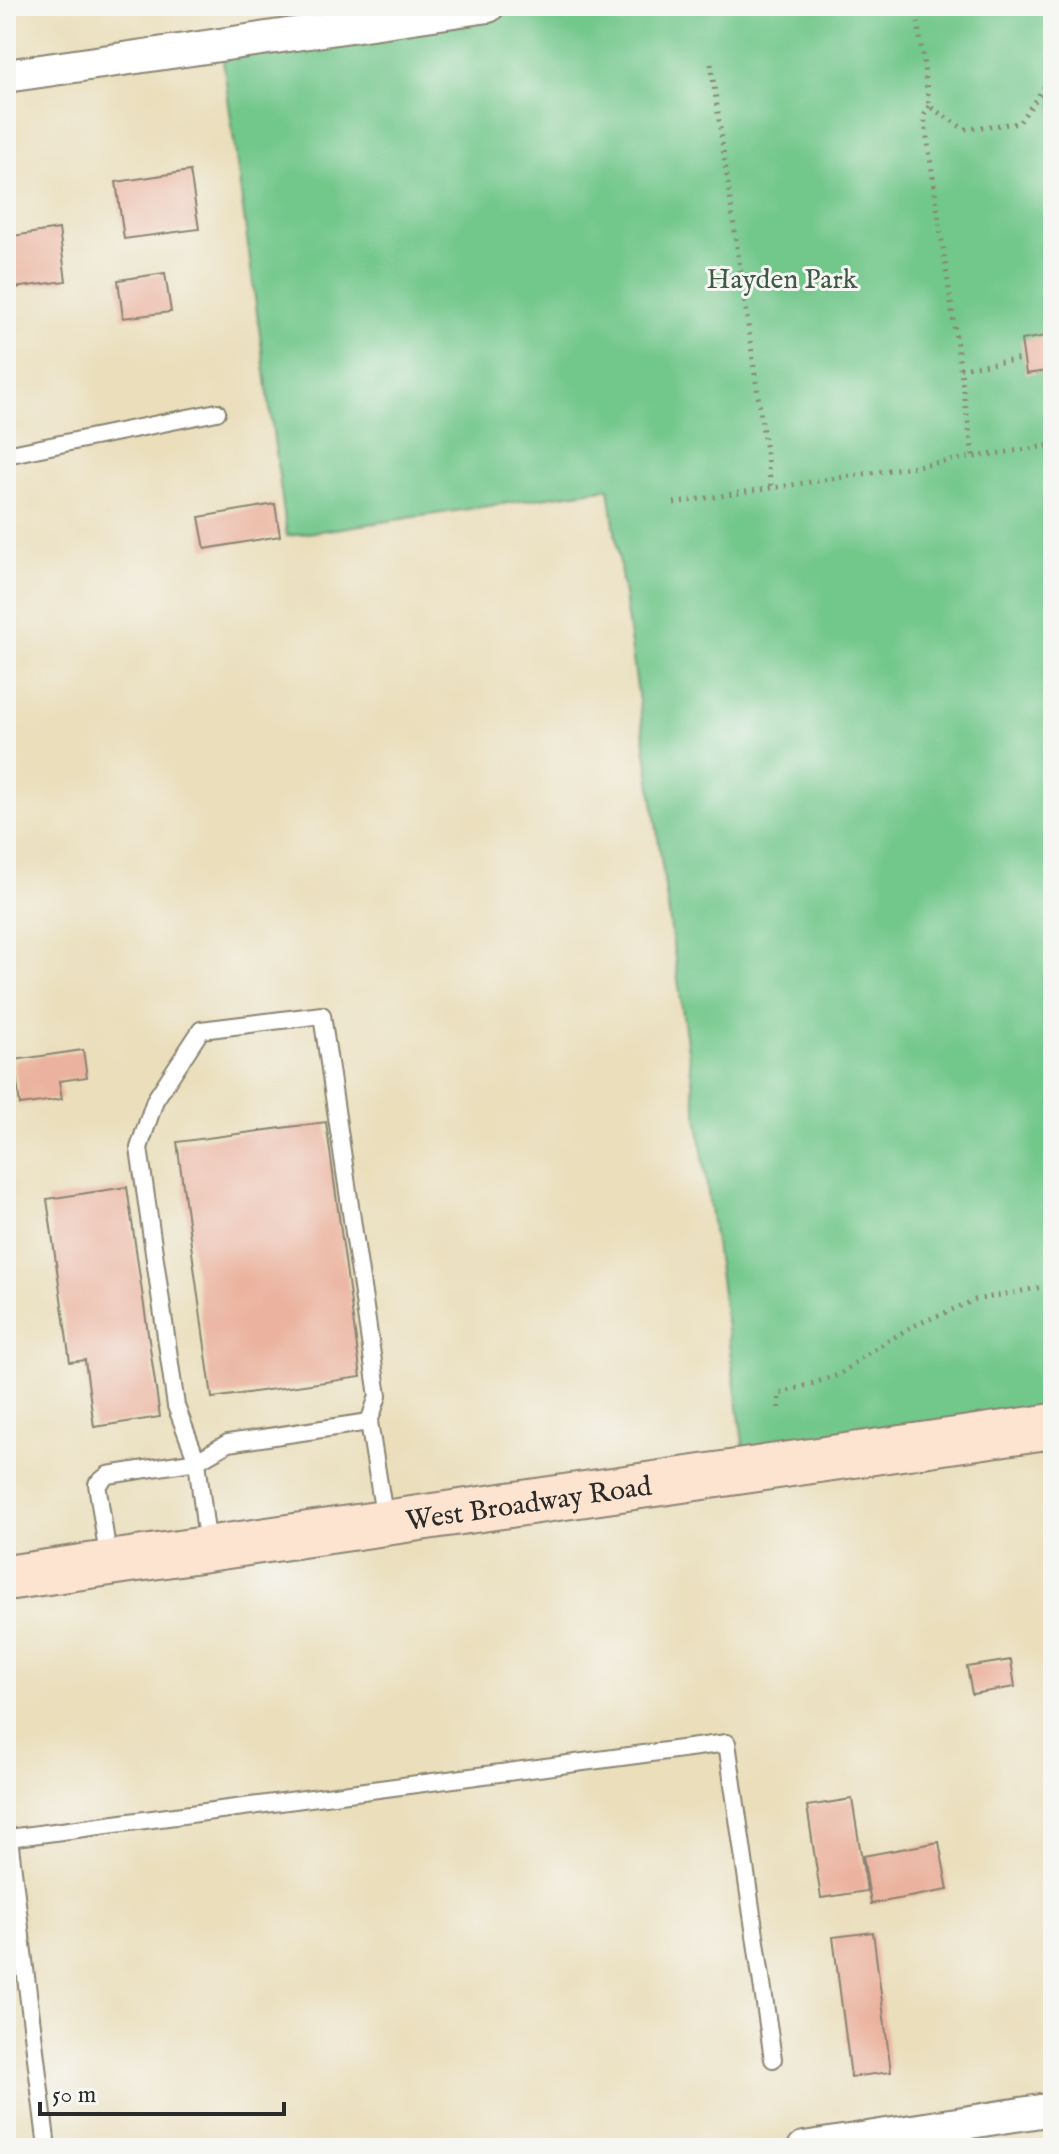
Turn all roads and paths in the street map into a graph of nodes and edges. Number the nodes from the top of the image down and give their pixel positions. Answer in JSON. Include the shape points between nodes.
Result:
{"nodes":[{"id":1,"x":488,"y":6,"type":"edge"},
{"id":2,"x":916,"y":6,"type":"edge"},
{"id":3,"x":711,"y":64,"type":"dead end"},
{"id":4,"x":1053,"y":75,"type":"edge"},
{"id":5,"x":6,"y":76,"type":"edge"},
{"id":6,"x":929,"y":106,"type":"junction"},
{"id":7,"x":1023,"y":359,"type":"dead end"},
{"id":8,"x":960,"y":368,"type":"junction"},
{"id":9,"x":217,"y":412,"type":"dead end"},
{"id":10,"x":1053,"y":445,"type":"edge"},
{"id":11,"x":6,"y":455,"type":"edge"},
{"id":12,"x":973,"y":456,"type":"junction"},
{"id":13,"x":771,"y":487,"type":"junction"},
{"id":14,"x":674,"y":503,"type":"dead end"},
{"id":15,"x":1053,"y":1285,"type":"edge"},
{"id":16,"x":779,"y":1408,"type":"dead end"},
{"id":17,"x":369,"y":1422,"type":"junction"},
{"id":18,"x":1053,"y":1426,"type":"edge"},
{"id":19,"x":197,"y":1461,"type":"junction"},
{"id":20,"x":385,"y":1523,"type":"junction"},
{"id":21,"x":208,"y":1549,"type":"junction"},
{"id":22,"x":109,"y":1562,"type":"junction"},
{"id":23,"x":6,"y":1578,"type":"edge"},
{"id":24,"x":7,"y":1837,"type":"edge"},
{"id":25,"x":773,"y":2059,"type":"dead end"},
{"id":26,"x":1053,"y":2109,"type":"edge"},
{"id":27,"x":47,"y":2148,"type":"edge"},
{"id":28,"x":804,"y":2148,"type":"edge"}],
"edges":[{"from":1,"to":5,"type":"street"},
{"from":2,"to":6,"type":"path"},
{"from":3,"to":13,"type":"path"},
{"from":4,"to":6,"type":"path","via":[[1019,123],[964,129]]},
{"from":6,"to":8,"type":"path","via":[[924,116]]},
{"from":7,"to":8,"type":"path"},
{"from":8,"to":12,"type":"path"},
{"from":9,"to":11,"type":"lane"},
{"from":10,"to":12,"type":"path"},
{"from":12,"to":13,"type":"path"},
{"from":13,"to":14,"type":"path"},
{"from":15,"to":16,"type":"path","via":[[975,1300],[911,1327],[839,1375],[779,1394]]},
{"from":17,"to":19,"type":"lane","via":[[228,1443]]},
{"from":17,"to":19,"type":"lane","via":[[378,1396],[322,1015],[201,1030],[155,1100],[139,1148],[176,1406]]},
{"from":17,"to":20,"type":"lane"},
{"from":18,"to":20,"type":"main road","name":"West Broadway Road"},
{"from":19,"to":21,"type":"lane"},
{"from":19,"to":22,"type":"lane","via":[[108,1475],[97,1484]]},
{"from":20,"to":21,"type":"main road","name":"West Broadway Road"},
{"from":21,"to":22,"type":"main road","name":"West Broadway Road"},
{"from":22,"to":23,"type":"main road","name":"West Broadway Road"},
{"from":24,"to":25,"type":"lane","via":[[727,1743]]},
{"from":24,"to":27,"type":"lane"},
{"from":26,"to":28,"type":"street"}]}
